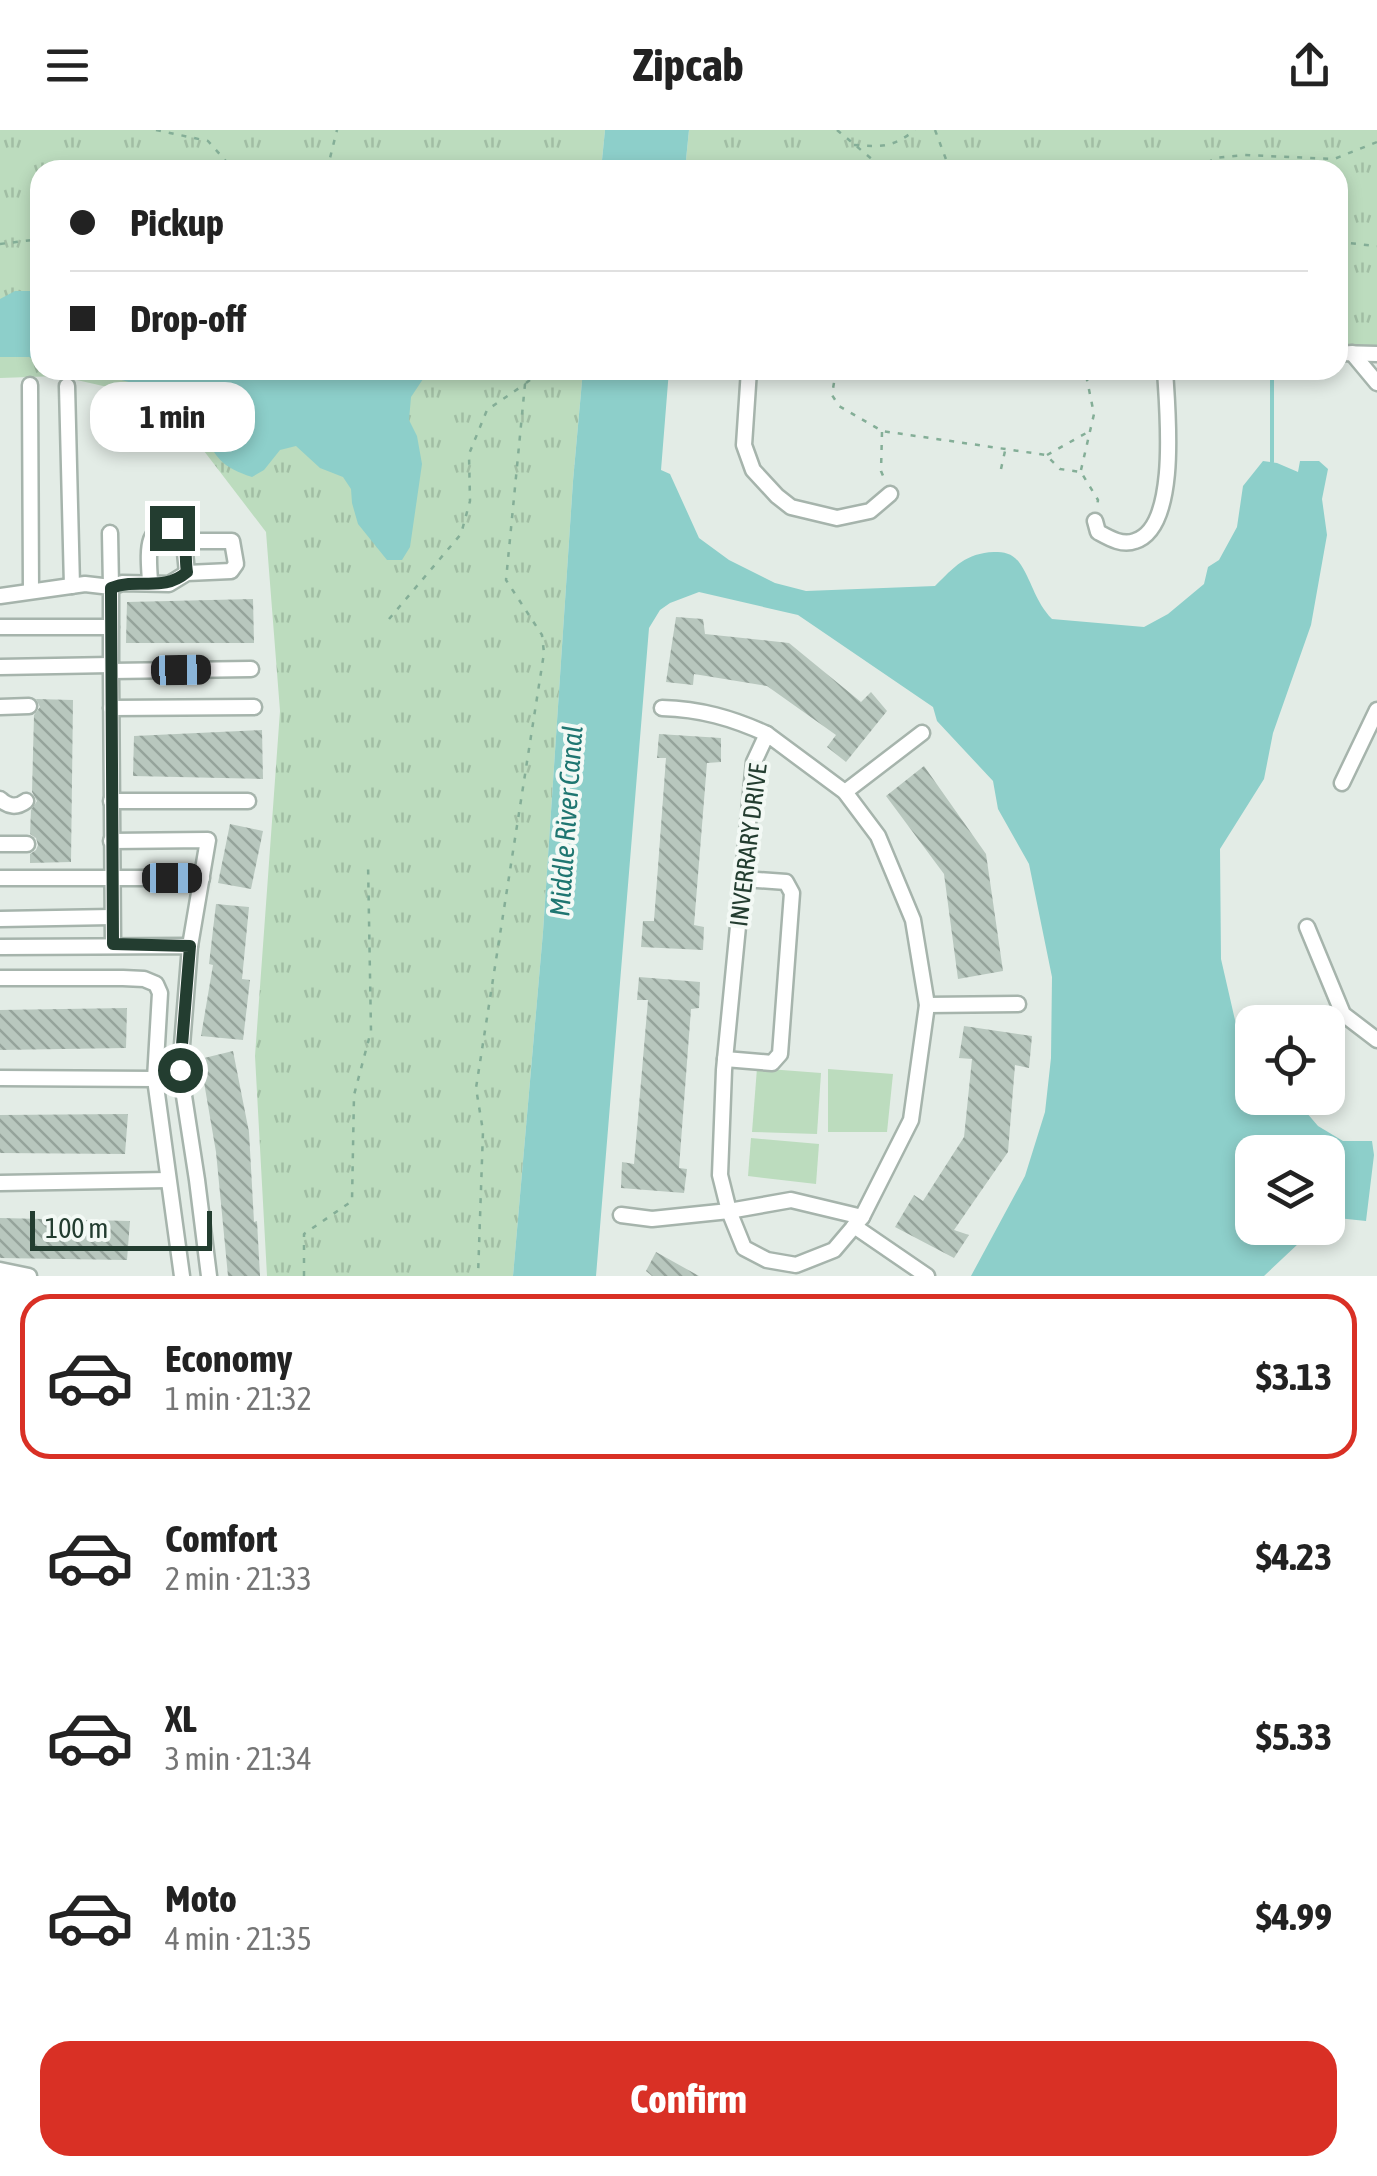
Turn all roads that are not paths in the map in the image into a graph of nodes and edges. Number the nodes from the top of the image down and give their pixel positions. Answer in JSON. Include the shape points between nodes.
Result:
{"nodes":[{"id":1,"x":1348,"y":354,"type":"edge"},
{"id":2,"x":1377,"y":354,"type":"edge"},
{"id":3,"x":1348,"y":357,"type":"edge"},
{"id":4,"x":748,"y":380,"type":"edge"},
{"id":5,"x":1166,"y":380,"type":"edge"},
{"id":6,"x":1377,"y":383,"type":"edge"},
{"id":7,"x":30,"y":385,"type":"dead end"},
{"id":8,"x":67,"y":386,"type":"dead end"},
{"id":9,"x":890,"y":494,"type":"road end"},
{"id":10,"x":1095,"y":521,"type":"road end"},
{"id":11,"x":110,"y":533,"type":"dead end"},
{"id":12,"x":194,"y":540,"type":"dead end"},
{"id":13,"x":187,"y":572,"type":"junction"},
{"id":14,"x":150,"y":582,"type":"junction"},
{"id":15,"x":72,"y":586,"type":"junction"},
{"id":16,"x":111,"y":588,"type":"junction"},
{"id":17,"x":32,"y":592,"type":"junction"},
{"id":18,"x":0,"y":596,"type":"edge"},
{"id":19,"x":111,"y":627,"type":"junction"},
{"id":20,"x":0,"y":628,"type":"edge"},
{"id":21,"x":0,"y":667,"type":"edge"},
{"id":22,"x":111,"y":668,"type":"junction"},
{"id":23,"x":251,"y":668,"type":"dead end"},
{"id":24,"x":29,"y":706,"type":"dead end"},
{"id":25,"x":0,"y":707,"type":"edge"},
{"id":26,"x":254,"y":707,"type":"dead end"},
{"id":27,"x":111,"y":708,"type":"junction"},
{"id":28,"x":662,"y":708,"type":"dead end"},
{"id":29,"x":1377,"y":710,"type":"edge"},
{"id":30,"x":922,"y":733,"type":"dead end"},
{"id":31,"x":767,"y":734,"type":"junction"},
{"id":32,"x":1342,"y":782,"type":"dead end"},
{"id":33,"x":845,"y":792,"type":"junction"},
{"id":34,"x":0,"y":799,"type":"edge"},
{"id":35,"x":26,"y":801,"type":"dead end"},
{"id":36,"x":111,"y":801,"type":"junction"},
{"id":37,"x":248,"y":801,"type":"dead end"},
{"id":38,"x":111,"y":841,"type":"junction"},
{"id":39,"x":0,"y":844,"type":"edge"},
{"id":40,"x":26,"y":844,"type":"dead end"},
{"id":41,"x":0,"y":878,"type":"edge"},
{"id":42,"x":112,"y":878,"type":"junction"},
{"id":43,"x":202,"y":878,"type":"junction"},
{"id":44,"x":742,"y":879,"type":"junction"},
{"id":45,"x":112,"y":917,"type":"junction"},
{"id":46,"x":0,"y":919,"type":"edge"},
{"id":47,"x":1307,"y":927,"type":"dead end"},
{"id":48,"x":113,"y":944,"type":"junction"},
{"id":49,"x":0,"y":946,"type":"edge"},
{"id":50,"x":190,"y":946,"type":"junction"},
{"id":51,"x":0,"y":978,"type":"edge"},
{"id":52,"x":1018,"y":1004,"type":"dead end"},
{"id":53,"x":928,"y":1005,"type":"junction"},
{"id":54,"x":1377,"y":1040,"type":"edge"},
{"id":55,"x":725,"y":1059,"type":"junction"},
{"id":56,"x":0,"y":1078,"type":"edge"},
{"id":57,"x":156,"y":1079,"type":"junction"},
{"id":58,"x":168,"y":1180,"type":"junction"},
{"id":59,"x":0,"y":1183,"type":"edge"},
{"id":60,"x":729,"y":1210,"type":"junction"},
{"id":61,"x":621,"y":1215,"type":"dead end"},
{"id":62,"x":858,"y":1221,"type":"junction"},
{"id":63,"x":778,"y":1269,"type":"edge"},
{"id":64,"x":800,"y":1269,"type":"edge"},
{"id":65,"x":0,"y":1270,"type":"edge"},
{"id":66,"x":29,"y":1276,"type":"edge"},
{"id":67,"x":182,"y":1276,"type":"edge"},
{"id":68,"x":209,"y":1276,"type":"edge"},
{"id":69,"x":927,"y":1276,"type":"edge"}],
"edges":[{"from":1,"to":2,"type":"street"},
{"from":3,"to":6,"type":"street"},
{"from":4,"to":9,"type":"street","via":[[744,445],[753,470],[777,496],[837,518],[870,511]]},
{"from":5,"to":10,"type":"street","via":[[1170,448],[1152,530],[1134,542],[1116,542],[1098,532]]},
{"from":7,"to":17,"type":"street"},
{"from":8,"to":15,"type":"street"},
{"from":11,"to":16,"type":"street"},
{"from":12,"to":13,"type":"street","via":[[232,541],[236,564],[231,570]]},
{"from":13,"to":14,"type":"street","via":[[169,584]]},
{"from":13,"to":14,"type":"street","via":[[183,536],[164,527],[149,542]]},
{"from":14,"to":16,"type":"street"},
{"from":15,"to":16,"type":"street"},
{"from":15,"to":17,"type":"street"},
{"from":16,"to":19,"type":"street"},
{"from":17,"to":18,"type":"street"},
{"from":19,"to":20,"type":"street"},
{"from":19,"to":22,"type":"street"},
{"from":21,"to":22,"type":"street"},
{"from":22,"to":23,"type":"street"},
{"from":22,"to":27,"type":"street"},
{"from":24,"to":25,"type":"street"},
{"from":26,"to":27,"type":"street"},
{"from":27,"to":36,"type":"street"},
{"from":28,"to":31,"type":"street","via":[[716,714]]},
{"from":29,"to":32,"type":"street"},
{"from":30,"to":33,"type":"street"},
{"from":31,"to":33,"type":"street","name":"INVERRARY DRIVE"},
{"from":31,"to":44,"type":"street","name":"INVERRARY DRIVE","via":[[754,762]]},
{"from":33,"to":53,"type":"street","name":"INVERRARY DRIVE","via":[[878,836],[913,920]]},
{"from":34,"to":35,"type":"street","via":[[14,806]]},
{"from":36,"to":37,"type":"street"},
{"from":36,"to":38,"type":"street"},
{"from":38,"to":42,"type":"street"},
{"from":38,"to":43,"type":"street","via":[[208,840]]},
{"from":39,"to":40,"type":"street"},
{"from":41,"to":42,"type":"street"},
{"from":42,"to":43,"type":"street"},
{"from":42,"to":45,"type":"street"},
{"from":43,"to":50,"type":"street"},
{"from":44,"to":55,"type":"street","name":"INVERRARY DRIVE"},
{"from":44,"to":55,"type":"street","via":[[786,882],[792,893],[780,1054],[772,1062]]},
{"from":45,"to":46,"type":"street"},
{"from":45,"to":48,"type":"street"},
{"from":47,"to":54,"type":"street","via":[[1342,1014]]},
{"from":48,"to":49,"type":"street"},
{"from":48,"to":50,"type":"street"},
{"from":50,"to":68,"type":"street","via":[[180,1070]]},
{"from":51,"to":57,"type":"street","via":[[156,984]]},
{"from":52,"to":53,"type":"street"},
{"from":53,"to":62,"type":"street","name":"INVERRARY DRIVE","via":[[911,1120]]},
{"from":55,"to":60,"type":"street","name":"INVERRARY DRIVE","via":[[720,1174]]},
{"from":56,"to":57,"type":"street"},
{"from":57,"to":58,"type":"street"},
{"from":58,"to":59,"type":"street"},
{"from":58,"to":67,"type":"street"},
{"from":60,"to":61,"type":"street","via":[[652,1220]]},
{"from":60,"to":62,"type":"street","via":[[791,1200]]},
{"from":60,"to":63,"type":"street","name":"INVERRARY DRIVE","via":[[744,1248]]},
{"from":62,"to":64,"type":"street","name":"INVERRARY DRIVE","via":[[834,1250]]},
{"from":62,"to":69,"type":"street"},
{"from":63,"to":64,"type":"street","name":"INVERRARY DRIVE"},
{"from":65,"to":66,"type":"street"}]}
